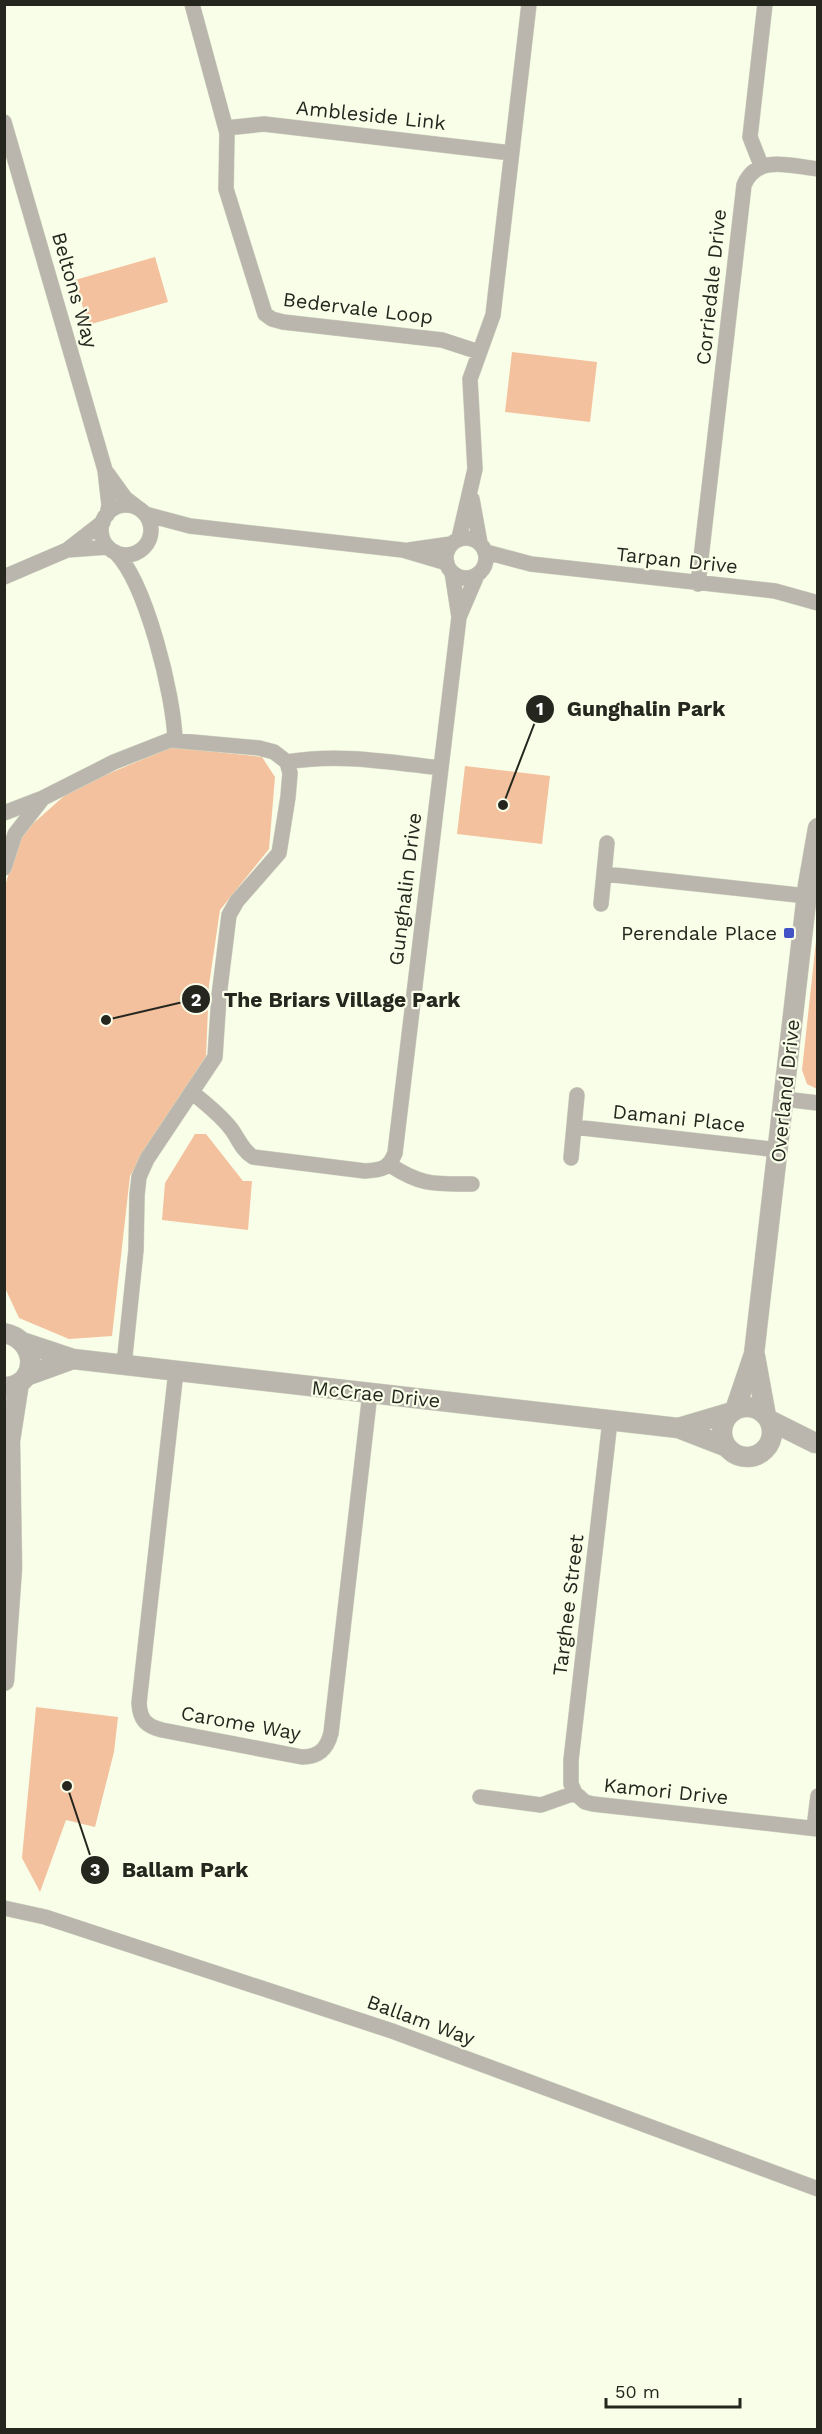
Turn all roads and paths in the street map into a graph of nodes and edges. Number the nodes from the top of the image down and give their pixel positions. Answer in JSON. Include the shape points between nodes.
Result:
{"nodes":[{"id":1,"x":192,"y":4,"type":"edge"},
{"id":2,"x":529,"y":4,"type":"edge"},
{"id":3,"x":765,"y":4,"type":"edge"},
{"id":4,"x":4,"y":122,"type":"edge"},
{"id":5,"x":226,"y":128,"type":"junction"},
{"id":6,"x":511,"y":153,"type":"junction"},
{"id":7,"x":761,"y":165,"type":"junction"},
{"id":8,"x":818,"y":169,"type":"edge"},
{"id":9,"x":479,"y":352,"type":"junction"},
{"id":10,"x":105,"y":470,"type":"junction"},
{"id":11,"x":471,"y":493,"type":"junction"},
{"id":12,"x":141,"y":511,"type":"junction"},
{"id":13,"x":105,"y":518,"type":"junction"},
{"id":14,"x":190,"y":526,"type":"junction"},
{"id":15,"x":148,"y":541,"type":"junction"},
{"id":16,"x":455,"y":541,"type":"junction"},
{"id":17,"x":67,"y":550,"type":"junction"},
{"id":18,"x":111,"y":550,"type":"junction"},
{"id":19,"x":403,"y":550,"type":"junction"},
{"id":20,"x":482,"y":559,"type":"junction"},
{"id":21,"x":450,"y":568,"type":"junction"},
{"id":22,"x":4,"y":577,"type":"edge"},
{"id":23,"x":698,"y":584,"type":"junction"},
{"id":24,"x":139,"y":588,"type":"junction"},
{"id":25,"x":818,"y":603,"type":"edge"},
{"id":26,"x":459,"y":617,"type":"junction"},
{"id":27,"x":175,"y":740,"type":"junction"},
{"id":28,"x":287,"y":762,"type":"junction"},
{"id":29,"x":441,"y":768,"type":"junction"},
{"id":30,"x":43,"y":798,"type":"junction"},
{"id":31,"x":4,"y":813,"type":"edge"},
{"id":32,"x":818,"y":828,"type":"edge"},
{"id":33,"x":607,"y":843,"type":"dead end"},
{"id":34,"x":4,"y":868,"type":"edge"},
{"id":35,"x":605,"y":874,"type":"junction"},
{"id":36,"x":807,"y":896,"type":"junction"},
{"id":37,"x":601,"y":904,"type":"dead end"},
{"id":38,"x":193,"y":1093,"type":"junction"},
{"id":39,"x":577,"y":1095,"type":"dead end"},
{"id":40,"x":784,"y":1099,"type":"junction"},
{"id":41,"x":818,"y":1102,"type":"edge"},
{"id":42,"x":574,"y":1127,"type":"junction"},
{"id":43,"x":779,"y":1150,"type":"junction"},
{"id":44,"x":571,"y":1158,"type":"dead end"},
{"id":45,"x":390,"y":1165,"type":"junction"},
{"id":46,"x":472,"y":1184,"type":"dead end"},
{"id":47,"x":4,"y":1316,"type":"edge"},
{"id":48,"x":14,"y":1337,"type":"edge"},
{"id":49,"x":754,"y":1354,"type":"junction"},
{"id":50,"x":73,"y":1359,"type":"junction"},
{"id":51,"x":124,"y":1365,"type":"junction"},
{"id":52,"x":176,"y":1371,"type":"junction"},
{"id":53,"x":16,"y":1382,"type":"edge"},
{"id":54,"x":370,"y":1393,"type":"junction"},
{"id":55,"x":733,"y":1411,"type":"junction"},
{"id":56,"x":768,"y":1418,"type":"junction"},
{"id":57,"x":610,"y":1421,"type":"junction"},
{"id":58,"x":678,"y":1428,"type":"junction"},
{"id":59,"x":7,"y":1431,"type":"edge"},
{"id":60,"x":817,"y":1444,"type":"edge"},
{"id":61,"x":728,"y":1447,"type":"junction"},
{"id":62,"x":767,"y":1447,"type":"junction"},
{"id":63,"x":4,"y":1681,"type":"edge"},
{"id":64,"x":574,"y":1793,"type":"junction"},
{"id":65,"x":818,"y":1796,"type":"edge"},
{"id":66,"x":480,"y":1797,"type":"dead end"},
{"id":67,"x":816,"y":1829,"type":"edge"},
{"id":68,"x":4,"y":1908,"type":"edge"},
{"id":69,"x":818,"y":2189,"type":"edge"}],
"edges":[{"from":1,"to":5,"type":"street","name":"Bedervale Loop"},
{"from":2,"to":6,"type":"street"},
{"from":3,"to":7,"type":"street","via":[[750,137]]},
{"from":4,"to":10,"type":"street","name":"Beltons Way"},
{"from":5,"to":6,"type":"street","name":"Ambleside Link","via":[[264,124]]},
{"from":5,"to":9,"type":"street","name":"Bedervale Loop","via":[[226,189],[265,314],[284,322],[442,339]]},
{"from":6,"to":9,"type":"street","via":[[493,315]]},
{"from":7,"to":8,"type":"street"},
{"from":7,"to":23,"type":"street","name":"Corriedale Drive","via":[[744,185]]},
{"from":9,"to":11,"type":"street","via":[[470,380],[476,453]]},
{"from":10,"to":12,"type":"street","name":"Beltons Way","via":[[125,498]]},
{"from":10,"to":13,"type":"street","name":"Beltons Way","via":[[109,505]]},
{"from":11,"to":16,"type":"street"},
{"from":11,"to":20,"type":"street"},
{"from":12,"to":13,"type":"street","via":[[124,505]]},
{"from":12,"to":14,"type":"street"},
{"from":12,"to":15,"type":"street","via":[[149,520]]},
{"from":13,"to":17,"type":"street"},
{"from":13,"to":18,"type":"street","via":[[103,539]]},
{"from":14,"to":15,"type":"street"},
{"from":14,"to":19,"type":"street"},
{"from":15,"to":18,"type":"street","via":[[135,554],[121,555]]},
{"from":15,"to":24,"type":"street"},
{"from":16,"to":19,"type":"street"},
{"from":16,"to":20,"type":"street","via":[[470,538]]},
{"from":16,"to":21,"type":"street","via":[[446,556]]},
{"from":17,"to":18,"type":"street"},
{"from":17,"to":22,"type":"street"},
{"from":18,"to":24,"type":"street","via":[[130,569]]},
{"from":19,"to":21,"type":"street"},
{"from":20,"to":21,"type":"street","via":[[464,578]]},
{"from":20,"to":23,"type":"street","name":"Tarpan Drive"},
{"from":20,"to":26,"type":"street","name":"Gunghalin Drive"},
{"from":21,"to":26,"type":"street","name":"Gunghalin Drive"},
{"from":23,"to":25,"type":"street","name":"Tarpan Drive","via":[[775,591]]},
{"from":24,"to":27,"type":"street","via":[[172,702]]},
{"from":26,"to":29,"type":"street","name":"Gunghalin Drive"},
{"from":27,"to":28,"type":"street","via":[[259,748],[274,752]]},
{"from":27,"to":30,"type":"street","via":[[114,762]]},
{"from":28,"to":29,"type":"street","via":[[342,757]]},
{"from":28,"to":38,"type":"street","via":[[290,773],[283,842],[271,864],[229,915],[219,996],[218,1047],[213,1063]]},
{"from":29,"to":45,"type":"street","name":"Gunghalin Drive","via":[[396,1153]]},
{"from":30,"to":31,"type":"street"},
{"from":30,"to":34,"type":"street","via":[[15,834]]},
{"from":32,"to":36,"type":"street","name":"Overland Drive"},
{"from":33,"to":35,"type":"street"},
{"from":35,"to":36,"type":"street"},
{"from":35,"to":37,"type":"street"},
{"from":36,"to":40,"type":"street","name":"Overland Drive"},
{"from":38,"to":45,"type":"street","via":[[214,1110],[253,1157],[365,1172]]},
{"from":38,"to":51,"type":"street","via":[[147,1159],[139,1177]]},
{"from":39,"to":42,"type":"street"},
{"from":40,"to":41,"type":"street"},
{"from":40,"to":43,"type":"street","name":"Overland Drive"},
{"from":42,"to":43,"type":"street","name":"Damani Place"},
{"from":42,"to":44,"type":"street"},
{"from":43,"to":49,"type":"street","name":"Overland Drive"},
{"from":45,"to":46,"type":"street","via":[[411,1179],[426,1183]]},
{"from":47,"to":48,"type":"street"},
{"from":48,"to":50,"type":"street","name":"McCrae Drive"},
{"from":48,"to":53,"type":"street","via":[[31,1360]]},
{"from":49,"to":55,"type":"street","name":"Overland Drive"},
{"from":49,"to":56,"type":"street","name":"Overland Drive"},
{"from":50,"to":51,"type":"street","name":"McCrae Drive"},
{"from":50,"to":53,"type":"street","name":"McCrae Drive"},
{"from":51,"to":52,"type":"street","name":"McCrae Drive"},
{"from":52,"to":54,"type":"street","name":"McCrae Drive"},
{"from":52,"to":54,"type":"street","name":"Carome Way","via":[[139,1703],[141,1718],[150,1727],[162,1730],[302,1757],[321,1752],[331,1733]]},
{"from":53,"to":59,"type":"street"},
{"from":54,"to":57,"type":"street","name":"McCrae Drive"},
{"from":55,"to":56,"type":"street","via":[[752,1407]]},
{"from":55,"to":58,"type":"street","name":"McCrae Drive"},
{"from":55,"to":61,"type":"street","via":[[723,1425]]},
{"from":56,"to":60,"type":"street"},
{"from":56,"to":62,"type":"street","via":[[772,1434]]},
{"from":57,"to":58,"type":"street","name":"McCrae Drive"},
{"from":57,"to":64,"type":"street","name":"Targhee Street","via":[[571,1760]]},
{"from":58,"to":61,"type":"street","name":"McCrae Drive"},
{"from":59,"to":63,"type":"street","via":[[12,1568]]},
{"from":60,"to":62,"type":"street"},
{"from":61,"to":62,"type":"street","via":[[743,1456],[760,1453]]},
{"from":64,"to":66,"type":"street","name":"Kamori Drive","via":[[541,1805]]},
{"from":64,"to":67,"type":"street","name":"Kamori Drive","via":[[593,1804]]},
{"from":65,"to":67,"type":"street"},
{"from":68,"to":69,"type":"street","name":"Ballam Way","via":[[45,1917],[392,2031]]}]}
